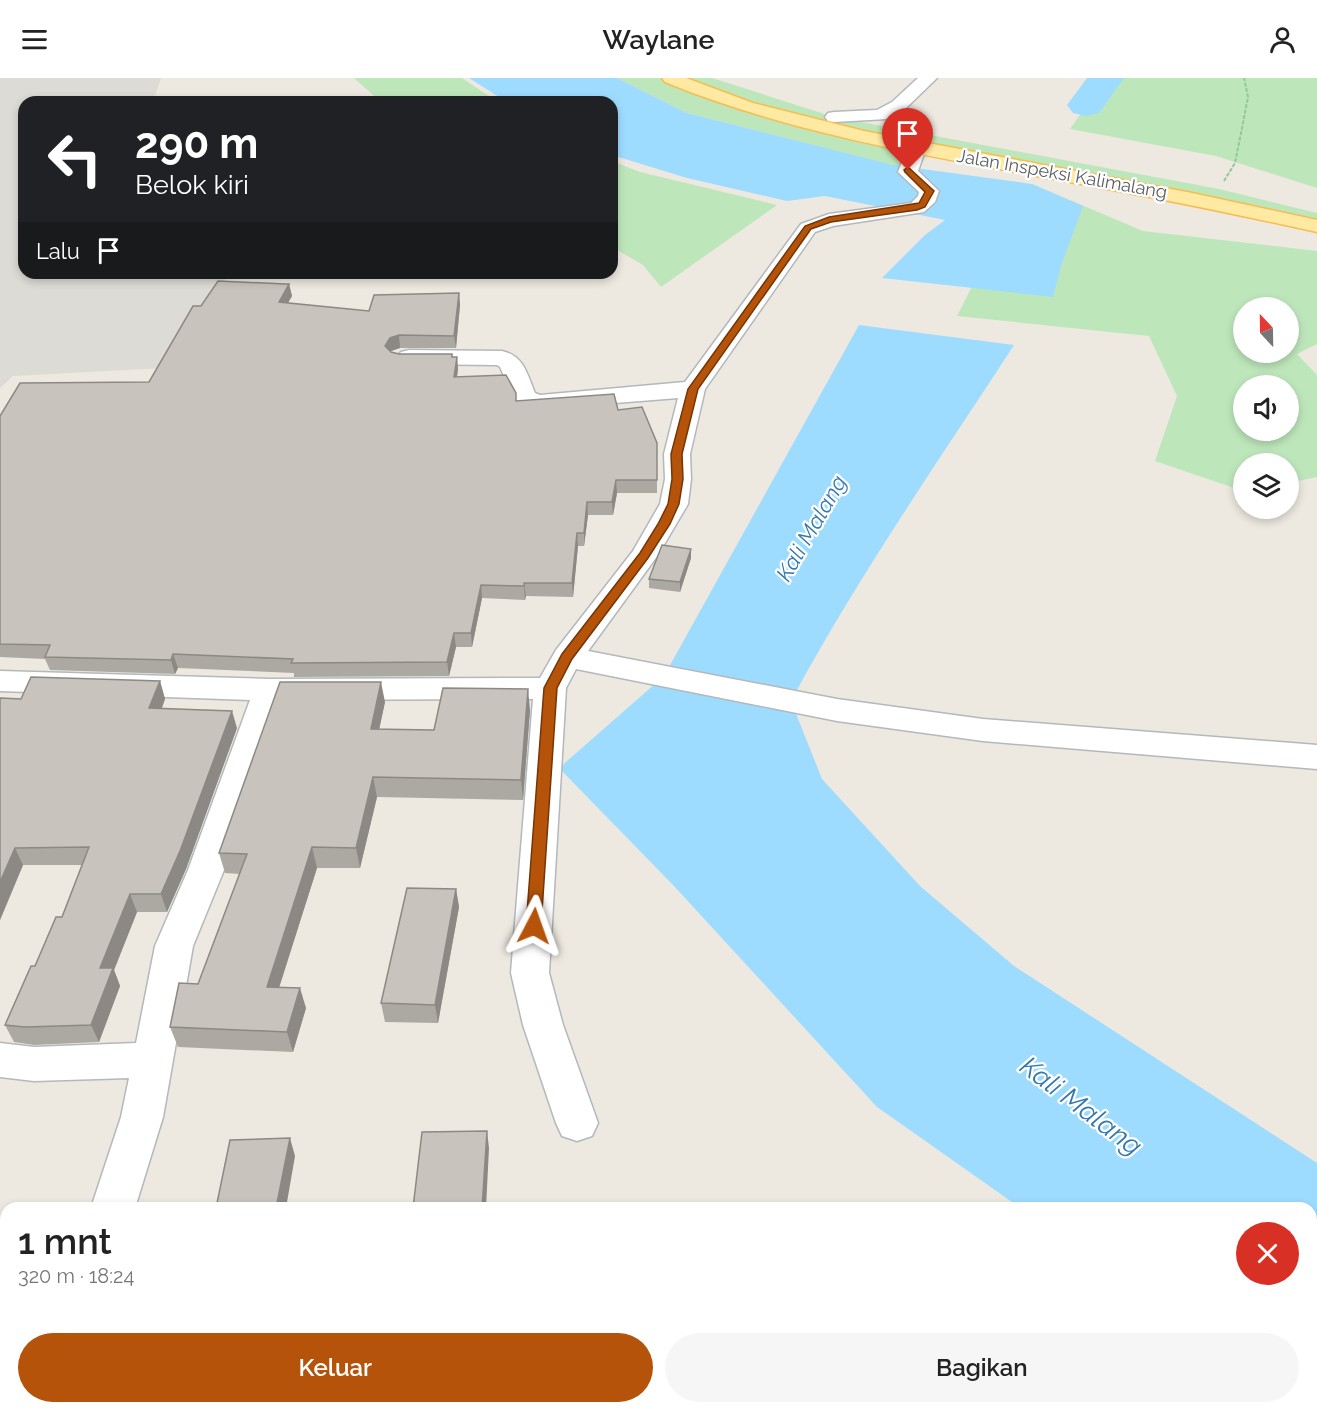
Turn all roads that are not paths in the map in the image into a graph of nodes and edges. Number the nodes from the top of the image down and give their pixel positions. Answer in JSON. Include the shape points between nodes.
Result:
{"nodes":[{"id":1,"x":671,"y":78,"type":"edge"},
{"id":2,"x":928,"y":78,"type":"edge"},
{"id":3,"x":715,"y":79,"type":"edge"},
{"id":4,"x":692,"y":87,"type":"junction"},
{"id":5,"x":834,"y":117,"type":"junction"},
{"id":6,"x":946,"y":147,"type":"junction"},
{"id":7,"x":916,"y":148,"type":"junction"},
{"id":8,"x":1130,"y":179,"type":"junction"},
{"id":9,"x":1317,"y":213,"type":"edge"},
{"id":10,"x":1317,"y":226,"type":"edge"},
{"id":11,"x":401,"y":357,"type":"edge"},
{"id":12,"x":693,"y":389,"type":"junction"},
{"id":13,"x":568,"y":669,"type":"junction"},
{"id":14,"x":0,"y":681,"type":"edge"},
{"id":15,"x":268,"y":690,"type":"junction"},
{"id":16,"x":1317,"y":757,"type":"edge"},
{"id":17,"x":0,"y":1060,"type":"edge"},
{"id":18,"x":154,"y":1060,"type":"junction"},
{"id":19,"x":577,"y":1123,"type":"dead end"},
{"id":20,"x":116,"y":1202,"type":"edge"}],
"edges":[{"from":1,"to":4,"type":"main road","name":"Jalan Inspeksi Kalimalang"},
{"from":2,"to":5,"type":"street","via":[[898,106],[881,115]]},
{"from":3,"to":4,"type":"main road"},
{"from":3,"to":5,"type":"main road","name":"Jalan Inspeksi Kalimalang"},
{"from":4,"to":7,"type":"main road","name":"Jalan Inspeksi Kalimalang","via":[[773,116]]},
{"from":5,"to":6,"type":"main road","name":"Jalan Inspeksi Kalimalang"},
{"from":6,"to":7,"type":"main road","name":"Jalan Inspeksi Kalimalang"},
{"from":6,"to":8,"type":"main road","name":"Jalan Inspeksi Kalimalang"},
{"from":7,"to":12,"type":"street","via":[[908,172],[929,191],[927,198],[917,208],[820,222],[808,228]]},
{"from":8,"to":9,"type":"main road","name":"Jalan Inspeksi Kalimalang","via":[[1218,189]]},
{"from":8,"to":10,"type":"main road","name":"Jalan Inspeksi Kalimalang"},
{"from":11,"to":12,"type":"street","via":[[502,358],[511,363],[524,396],[540,402]]},
{"from":12,"to":13,"type":"street","via":[[677,454],[674,504]]},
{"from":13,"to":15,"type":"street"},
{"from":13,"to":16,"type":"street","via":[[983,730]]},
{"from":13,"to":19,"type":"street","via":[[530,973],[543,1025]]},
{"from":14,"to":15,"type":"street"},
{"from":15,"to":18,"type":"street","via":[[206,870],[174,946]]},
{"from":17,"to":18,"type":"street","via":[[34,1064]]},
{"from":18,"to":20,"type":"street","via":[[142,1117]]}]}
